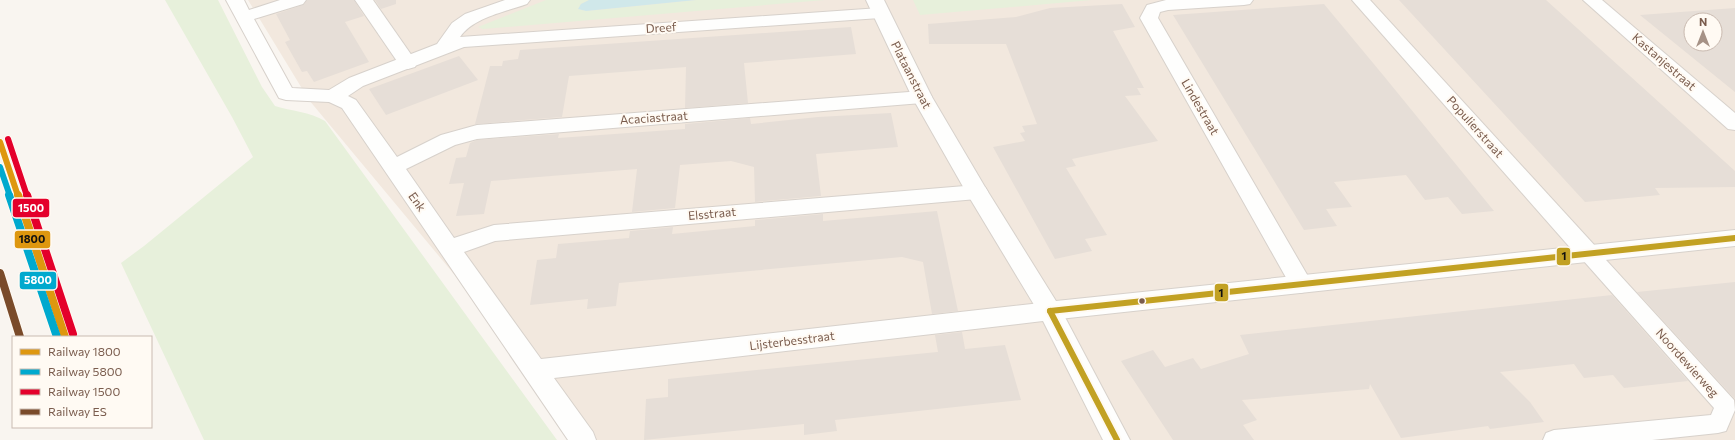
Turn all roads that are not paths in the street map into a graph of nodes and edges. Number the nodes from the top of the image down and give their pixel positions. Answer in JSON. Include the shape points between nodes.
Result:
{"nodes":[{"id":1,"x":297,"y":0,"type":"edge"},
{"id":2,"x":364,"y":0,"type":"edge"},
{"id":3,"x":521,"y":0,"type":"edge"},
{"id":4,"x":1244,"y":0,"type":"edge"},
{"id":5,"x":1361,"y":0,"type":"edge"},
{"id":6,"x":1592,"y":0,"type":"edge"},
{"id":7,"x":878,"y":7,"type":"edge"},
{"id":8,"x":240,"y":8,"type":"edge"},
{"id":9,"x":443,"y":48,"type":"junction"},
{"id":10,"x":408,"y":62,"type":"junction"},
{"id":11,"x":333,"y":96,"type":"junction"},
{"id":12,"x":922,"y":97,"type":"junction"},
{"id":13,"x":1735,"y":124,"type":"edge"},
{"id":14,"x":393,"y":167,"type":"junction"},
{"id":15,"x":977,"y":192,"type":"junction"},
{"id":16,"x":1735,"y":238,"type":"edge"},
{"id":17,"x":450,"y":248,"type":"junction"},
{"id":18,"x":1589,"y":254,"type":"junction"},
{"id":19,"x":1301,"y":284,"type":"junction"},
{"id":20,"x":1050,"y":311,"type":"junction"},
{"id":21,"x":534,"y":370,"type":"junction"},
{"id":22,"x":583,"y":440,"type":"edge"},
{"id":23,"x":1117,"y":440,"type":"edge"},
{"id":24,"x":1554,"y":440,"type":"edge"}],
"edges":[{"from":1,"to":8,"type":"street"},
{"from":2,"to":10,"type":"street"},
{"from":3,"to":9,"type":"street","via":[[471,18],[458,27]]},
{"from":4,"to":19,"type":"street","name":"Lindestraat","via":[[1167,5],[1153,9],[1149,18]]},
{"from":5,"to":18,"type":"street","name":"Populierstraat"},
{"from":6,"to":13,"type":"street","name":"Kastanjestraat"},
{"from":7,"to":9,"type":"street","name":"Dreef","via":[[463,42]]},
{"from":7,"to":12,"type":"street","name":"Plataanstraat"},
{"from":8,"to":11,"type":"street","name":"Enk","via":[[286,94]]},
{"from":9,"to":10,"type":"street","name":"Dreef"},
{"from":10,"to":11,"type":"street","name":"Dreef","via":[[356,82]]},
{"from":11,"to":14,"type":"street","name":"Enk","via":[[349,104]]},
{"from":12,"to":14,"type":"street","name":"Acaciastraat","via":[[477,132],[448,140]]},
{"from":12,"to":15,"type":"street","name":"Plataanstraat"},
{"from":14,"to":17,"type":"street","name":"Enk"},
{"from":15,"to":17,"type":"street","name":"Elsstraat","via":[[494,233]]},
{"from":15,"to":20,"type":"street","name":"Plataanstraat"},
{"from":16,"to":18,"type":"street"},
{"from":17,"to":21,"type":"street","name":"Enk"},
{"from":18,"to":19,"type":"street"},
{"from":18,"to":24,"type":"lane","name":"Noordewierweg","via":[[1726,406],[1718,424]]},
{"from":19,"to":20,"type":"street"},
{"from":20,"to":21,"type":"street","name":"Lijsterbesstraat"},
{"from":20,"to":23,"type":"street","name":"Plataanstraat"},
{"from":21,"to":22,"type":"street","name":"Enk"}]}
